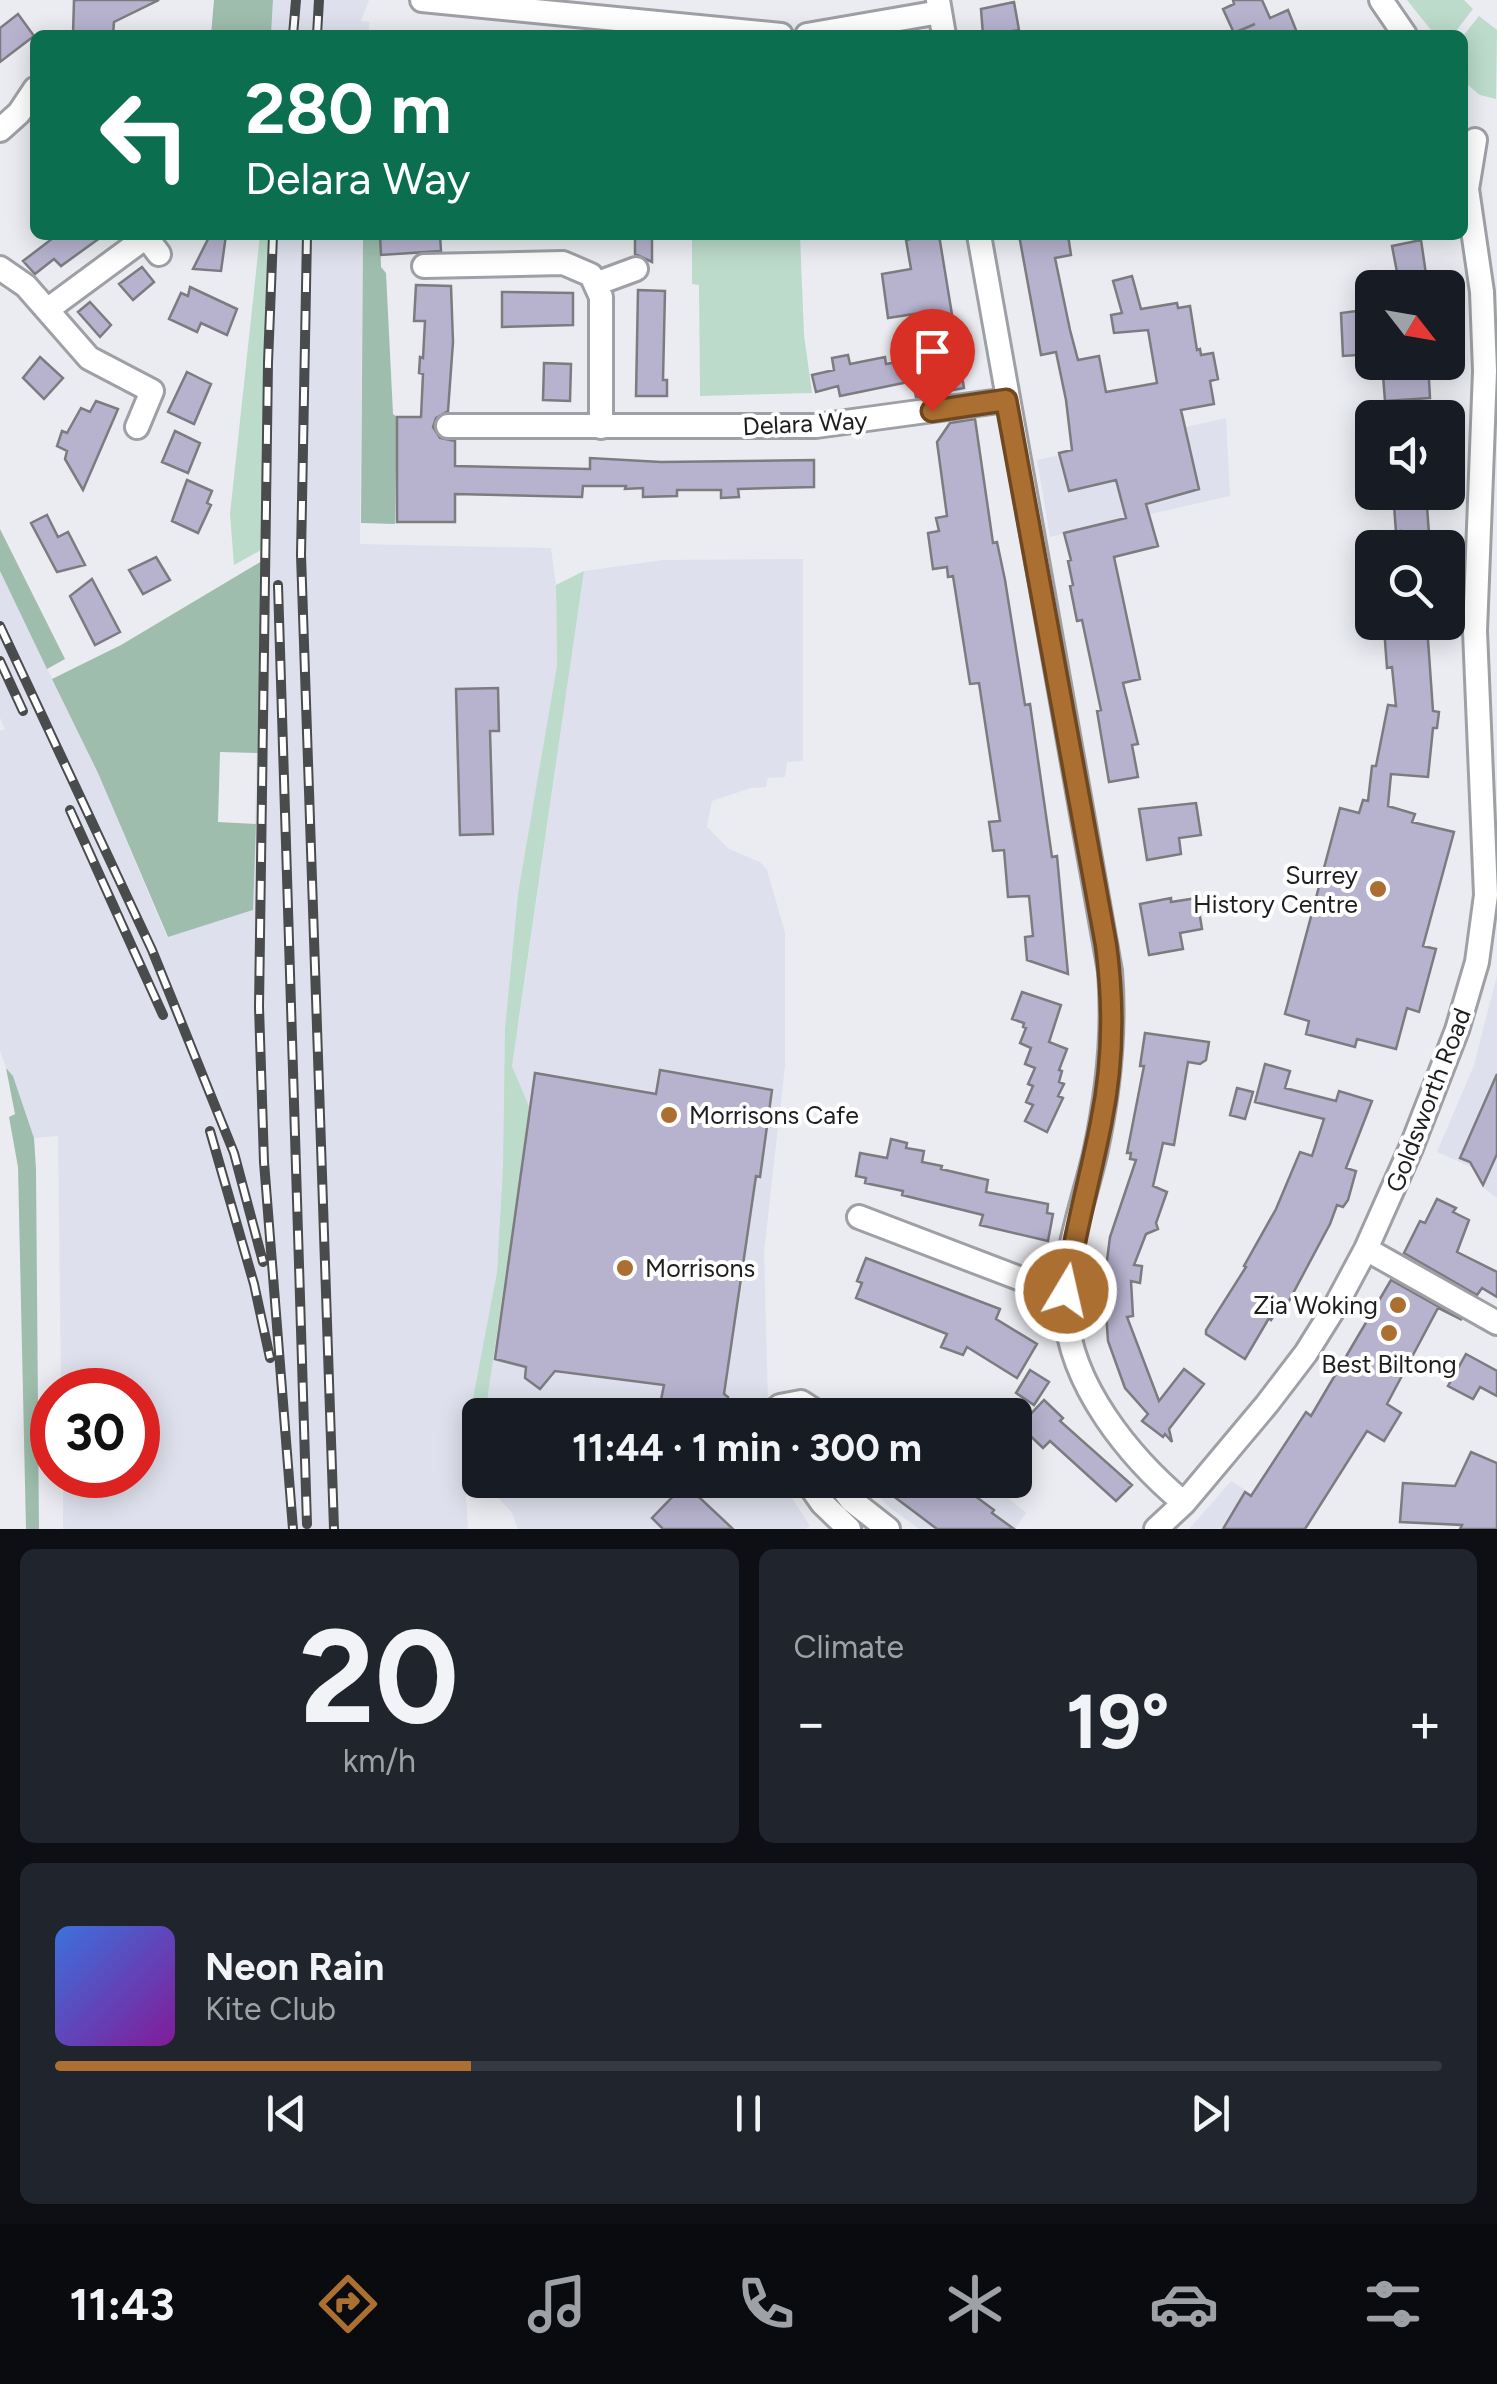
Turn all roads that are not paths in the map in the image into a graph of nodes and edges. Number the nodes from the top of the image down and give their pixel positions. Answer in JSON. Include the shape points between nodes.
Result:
{"nodes":[{"id":1,"x":422,"y":0,"type":"edge"},
{"id":2,"x":1381,"y":0,"type":"edge"},
{"id":3,"x":544,"y":6,"type":"edge"},
{"id":4,"x":941,"y":16,"type":"edge"},
{"id":5,"x":740,"y":30,"type":"edge"},
{"id":6,"x":842,"y":30,"type":"edge"},
{"id":7,"x":1402,"y":30,"type":"edge"},
{"id":8,"x":30,"y":96,"type":"edge"},
{"id":9,"x":0,"y":130,"type":"edge"},
{"id":10,"x":1478,"y":132,"type":"edge"},
{"id":11,"x":1468,"y":184,"type":"edge"},
{"id":12,"x":1468,"y":196,"type":"edge"},
{"id":13,"x":141,"y":240,"type":"edge"},
{"id":14,"x":149,"y":240,"type":"edge"},
{"id":15,"x":980,"y":240,"type":"edge"},
{"id":16,"x":159,"y":254,"type":"dead end"},
{"id":17,"x":424,"y":266,"type":"dead end"},
{"id":18,"x":0,"y":268,"type":"edge"},
{"id":19,"x":636,"y":269,"type":"dead end"},
{"id":20,"x":598,"y":284,"type":"junction"},
{"id":21,"x":47,"y":310,"type":"junction"},
{"id":22,"x":1006,"y":400,"type":"junction"},
{"id":23,"x":448,"y":426,"type":"dead end"},
{"id":24,"x":137,"y":427,"type":"dead end"},
{"id":25,"x":602,"y":427,"type":"junction"},
{"id":26,"x":1491,"y":453,"type":"edge"},
{"id":27,"x":1491,"y":840,"type":"edge"},
{"id":28,"x":859,"y":1216,"type":"dead end"},
{"id":29,"x":1366,"y":1248,"type":"junction"},
{"id":30,"x":1066,"y":1291,"type":"junction"},
{"id":31,"x":1497,"y":1323,"type":"edge"},
{"id":32,"x":819,"y":1498,"type":"edge"},
{"id":33,"x":850,"y":1498,"type":"edge"},
{"id":34,"x":1184,"y":1503,"type":"junction"},
{"id":35,"x":850,"y":1529,"type":"edge"},
{"id":36,"x":888,"y":1529,"type":"edge"},
{"id":37,"x":1156,"y":1529,"type":"edge"}],
"edges":[{"from":1,"to":3,"type":"street"},
{"from":2,"to":7,"type":"street"},
{"from":3,"to":5,"type":"street"},
{"from":4,"to":6,"type":"street"},
{"from":8,"to":9,"type":"street"},
{"from":10,"to":11,"type":"street","name":"Goldsworth Road"},
{"from":12,"to":26,"type":"street","name":"Goldsworth Road","via":[[1482,292]]},
{"from":13,"to":21,"type":"street"},
{"from":14,"to":16,"type":"street"},
{"from":15,"to":22,"type":"street"},
{"from":17,"to":20,"type":"street","via":[[563,263]]},
{"from":18,"to":21,"type":"street"},
{"from":19,"to":20,"type":"street"},
{"from":20,"to":25,"type":"street"},
{"from":21,"to":24,"type":"street","via":[[90,358],[152,392]]},
{"from":22,"to":25,"type":"street","name":"Delara Way","via":[[835,425]]},
{"from":22,"to":30,"type":"street","via":[[1111,984],[1102,1119]]},
{"from":23,"to":25,"type":"street","name":"Delara Way"},
{"from":26,"to":27,"type":"street","name":"Goldsworth Road","via":[[1475,646]]},
{"from":27,"to":29,"type":"street","name":"Goldsworth Road","via":[[1469,995]]},
{"from":28,"to":30,"type":"street"},
{"from":29,"to":31,"type":"street"},
{"from":29,"to":34,"type":"street","name":"Goldsworth Road","via":[[1306,1353]]},
{"from":30,"to":34,"type":"street","via":[[1072,1342],[1097,1402],[1130,1450]]},
{"from":32,"to":35,"type":"street"},
{"from":33,"to":36,"type":"street"},
{"from":34,"to":37,"type":"street","name":"Goldsworth Road"}]}
